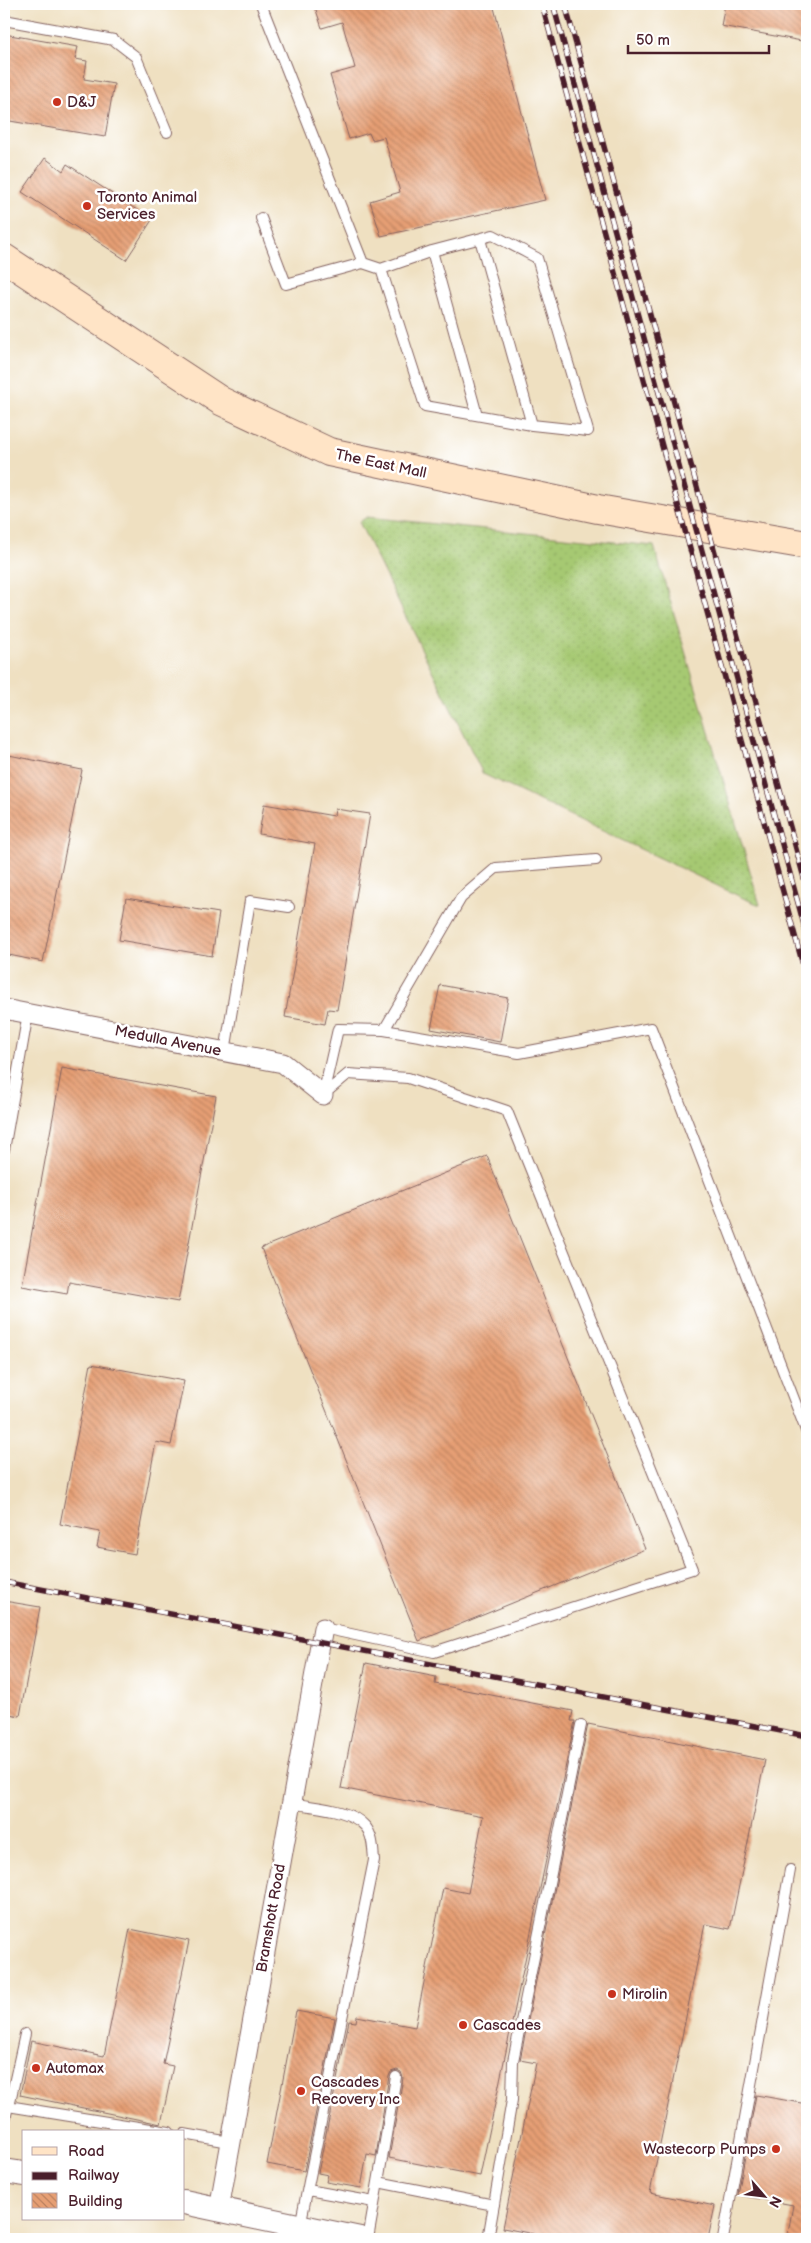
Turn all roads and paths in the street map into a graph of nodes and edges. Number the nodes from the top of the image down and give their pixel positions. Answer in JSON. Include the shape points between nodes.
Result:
{"nodes":[{"id":1,"x":261,"y":4,"type":"edge"},
{"id":2,"x":4,"y":20,"type":"edge"},
{"id":3,"x":167,"y":132,"type":"dead end"},
{"id":4,"x":261,"y":218,"type":"dead end"},
{"id":5,"x":480,"y":239,"type":"junction"},
{"id":6,"x":432,"y":251,"type":"junction"},
{"id":7,"x":4,"y":258,"type":"edge"},
{"id":8,"x":364,"y":263,"type":"junction"},
{"id":9,"x":381,"y":269,"type":"junction"},
{"id":10,"x":477,"y":415,"type":"junction"},
{"id":11,"x":532,"y":424,"type":"junction"},
{"id":12,"x":807,"y":545,"type":"edge"},
{"id":13,"x":596,"y":860,"type":"dead end"},
{"id":14,"x":289,"y":907,"type":"dead end"},
{"id":15,"x":4,"y":1008,"type":"edge"},
{"id":16,"x":28,"y":1013,"type":"junction"},
{"id":17,"x":384,"y":1030,"type":"junction"},
{"id":18,"x":225,"y":1052,"type":"junction"},
{"id":19,"x":322,"y":1095,"type":"junction"},
{"id":20,"x":4,"y":1150,"type":"edge"},
{"id":21,"x":807,"y":1433,"type":"edge"},
{"id":22,"x":323,"y":1628,"type":"joint"},
{"id":23,"x":582,"y":1725,"type":"dead end"},
{"id":24,"x":292,"y":1803,"type":"junction"},
{"id":25,"x":790,"y":1870,"type":"dead end"},
{"id":26,"x":25,"y":2034,"type":"dead end"},
{"id":27,"x":396,"y":2077,"type":"dead end"},
{"id":28,"x":9,"y":2106,"type":"junction"},
{"id":29,"x":4,"y":2124,"type":"edge"},
{"id":30,"x":157,"y":2130,"type":"edge"},
{"id":31,"x":185,"y":2134,"type":"edge"},
{"id":32,"x":230,"y":2142,"type":"junction"},
{"id":33,"x":4,"y":2171,"type":"edge"},
{"id":34,"x":22,"y":2174,"type":"edge"},
{"id":35,"x":378,"y":2182,"type":"junction"},
{"id":36,"x":308,"y":2190,"type":"junction"},
{"id":37,"x":185,"y":2202,"type":"edge"},
{"id":38,"x":374,"y":2202,"type":"junction"},
{"id":39,"x":494,"y":2205,"type":"junction"},
{"id":40,"x":219,"y":2208,"type":"junction"},
{"id":41,"x":300,"y":2226,"type":"junction"},
{"id":42,"x":360,"y":2239,"type":"edge"},
{"id":43,"x":368,"y":2239,"type":"edge"},
{"id":44,"x":488,"y":2239,"type":"edge"},
{"id":45,"x":722,"y":2239,"type":"edge"}],
"edges":[{"from":1,"to":8,"type":"lane"},
{"from":2,"to":3,"type":"lane","via":[[114,40],[136,57]]},
{"from":4,"to":8,"type":"lane","via":[[286,284]]},
{"from":5,"to":6,"type":"lane"},
{"from":5,"to":11,"type":"lane"},
{"from":5,"to":11,"type":"lane","via":[[494,235],[537,258],[588,432]]},
{"from":6,"to":9,"type":"lane"},
{"from":6,"to":10,"type":"lane"},
{"from":7,"to":12,"type":"main road","name":"The East Mall","via":[[222,401],[329,452],[598,509]]},
{"from":8,"to":9,"type":"lane"},
{"from":9,"to":10,"type":"lane","via":[[424,406]]},
{"from":10,"to":11,"type":"lane"},
{"from":13,"to":17,"type":"lane","via":[[496,868],[461,898]]},
{"from":14,"to":18,"type":"lane","via":[[250,901]]},
{"from":15,"to":16,"type":"street","name":"Medulla Avenue"},
{"from":16,"to":18,"type":"street","name":"Medulla Avenue"},
{"from":16,"to":20,"type":"lane"},
{"from":17,"to":19,"type":"lane","via":[[338,1029]]},
{"from":17,"to":21,"type":"lane","via":[[519,1054],[651,1028]]},
{"from":18,"to":19,"type":"street","name":"Medulla Avenue","via":[[282,1063]]},
{"from":19,"to":22,"type":"lane","via":[[348,1074],[408,1078],[508,1110],[692,1570],[434,1652]]},
{"from":22,"to":24,"type":"street","name":"Bramshott Road"},
{"from":23,"to":39,"type":"lane","via":[[514,2061],[512,2100]]},
{"from":24,"to":32,"type":"street","name":"Bramshott Road"},
{"from":24,"to":36,"type":"lane","via":[[346,1814],[365,1826],[372,1840],[374,1860]]},
{"from":25,"to":45,"type":"lane"},
{"from":26,"to":28,"type":"lane"},
{"from":27,"to":35,"type":"lane"},
{"from":28,"to":29,"type":"lane"},
{"from":28,"to":30,"type":"lane"},
{"from":31,"to":32,"type":"lane"},
{"from":32,"to":40,"type":"street","name":"Bramshott Road"},
{"from":33,"to":34,"type":"street"},
{"from":35,"to":38,"type":"lane"},
{"from":35,"to":39,"type":"lane"},
{"from":36,"to":38,"type":"lane"},
{"from":36,"to":41,"type":"lane"},
{"from":37,"to":40,"type":"street"},
{"from":38,"to":43,"type":"lane"},
{"from":39,"to":44,"type":"lane"},
{"from":40,"to":41,"type":"street"},
{"from":41,"to":42,"type":"street"}]}
